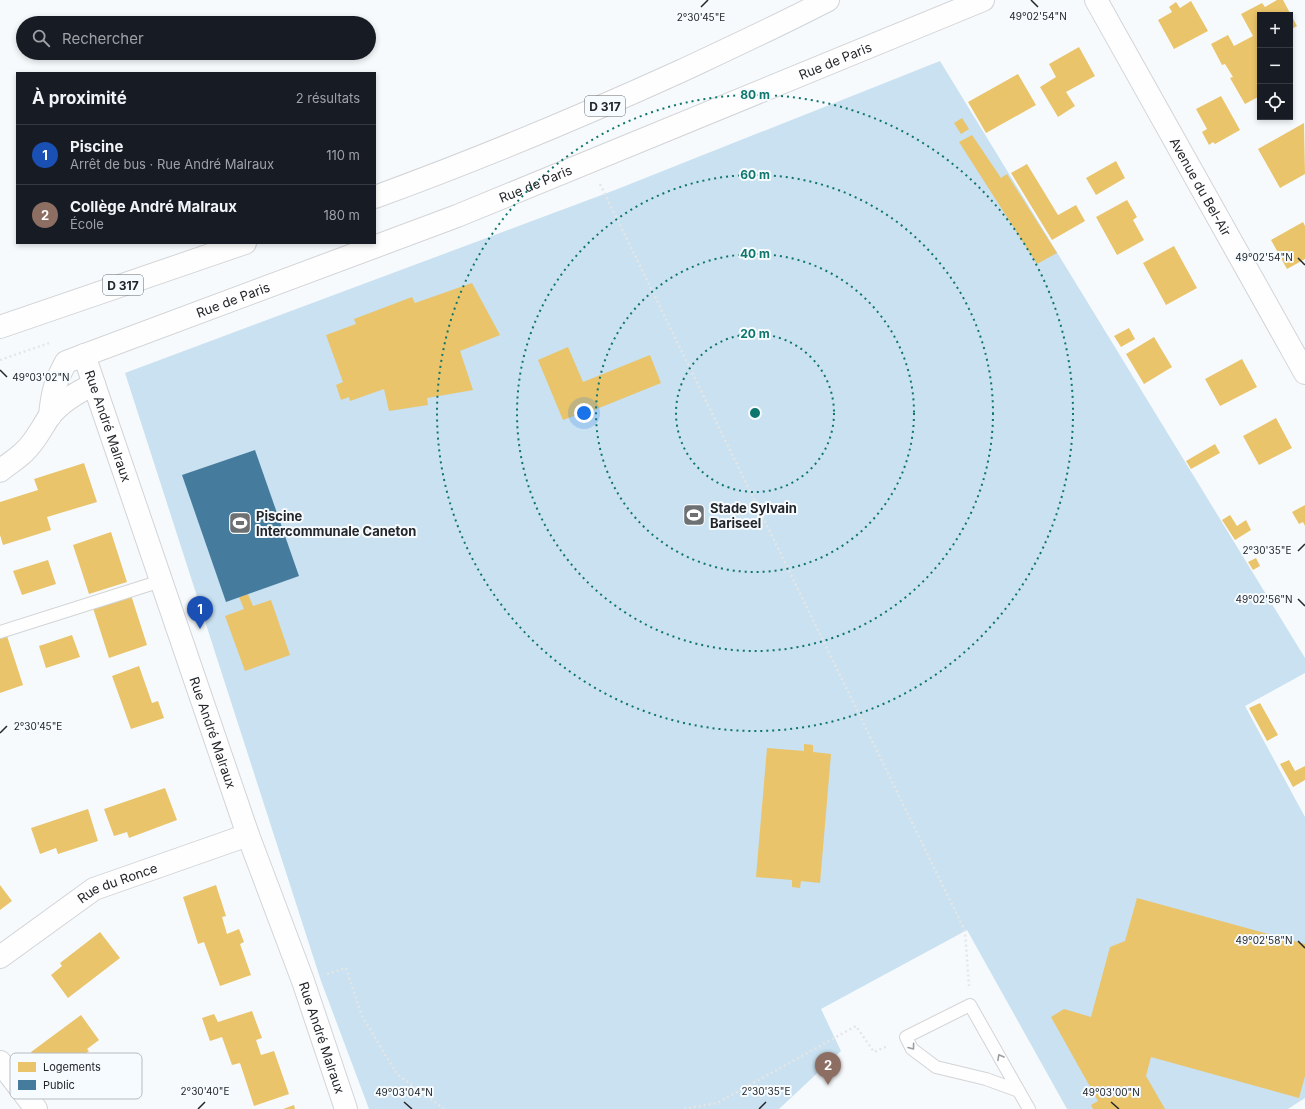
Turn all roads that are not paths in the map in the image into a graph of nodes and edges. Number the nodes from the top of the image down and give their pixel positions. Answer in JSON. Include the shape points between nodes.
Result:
{"nodes":[{"id":1,"x":828,"y":0,"type":"edge"},
{"id":2,"x":983,"y":0,"type":"edge"},
{"id":3,"x":1096,"y":0,"type":"edge"},
{"id":4,"x":376,"y":197,"type":"edge"},
{"id":5,"x":242,"y":244,"type":"edge"},
{"id":6,"x":0,"y":327,"type":"edge"},
{"id":7,"x":75,"y":358,"type":"junction"},
{"id":8,"x":1305,"y":373,"type":"edge"},
{"id":9,"x":94,"y":384,"type":"junction"},
{"id":10,"x":50,"y":416,"type":"junction"},
{"id":11,"x":0,"y":471,"type":"edge"},
{"id":12,"x":161,"y":582,"type":"junction"},
{"id":13,"x":0,"y":632,"type":"edge"},
{"id":14,"x":248,"y":835,"type":"junction"},
{"id":15,"x":0,"y":958,"type":"edge"},
{"id":16,"x":0,"y":1062,"type":"edge"},
{"id":17,"x":10,"y":1075,"type":"edge"},
{"id":18,"x":1018,"y":1091,"type":"junction"},
{"id":19,"x":28,"y":1099,"type":"edge"},
{"id":20,"x":36,"y":1109,"type":"edge"},
{"id":21,"x":346,"y":1109,"type":"edge"},
{"id":22,"x":1029,"y":1109,"type":"edge"}],
"edges":[{"from":1,"to":4,"type":"street","number":"D 317","via":[[627,96],[521,142]]},
{"from":2,"to":7,"type":"street","name":"Rue de Paris","via":[[458,216]]},
{"from":3,"to":8,"type":"street","name":"Avenue du Bel-Air"},
{"from":5,"to":6,"type":"street","number":"D 317"},
{"from":7,"to":9,"type":"street","name":"Rue André Malraux"},
{"from":7,"to":10,"type":"street","via":[[57,379]]},
{"from":9,"to":10,"type":"street","via":[[72,396]]},
{"from":9,"to":12,"type":"street","name":"Rue André Malraux"},
{"from":10,"to":11,"type":"street","via":[[24,452]]},
{"from":12,"to":13,"type":"lane"},
{"from":12,"to":14,"type":"street","name":"Rue André Malraux"},
{"from":14,"to":15,"type":"street","name":"Rue du Ronce","via":[[94,889]]},
{"from":14,"to":21,"type":"street","name":"Rue André Malraux","via":[[303,981]]},
{"from":16,"to":17,"type":"street"},
{"from":18,"to":18,"type":"lane","one_way":true,"via":[[970,1004],[906,1037],[912,1049],[936,1067],[986,1079]]},
{"from":18,"to":22,"type":"lane"},
{"from":19,"to":20,"type":"street"}]}
